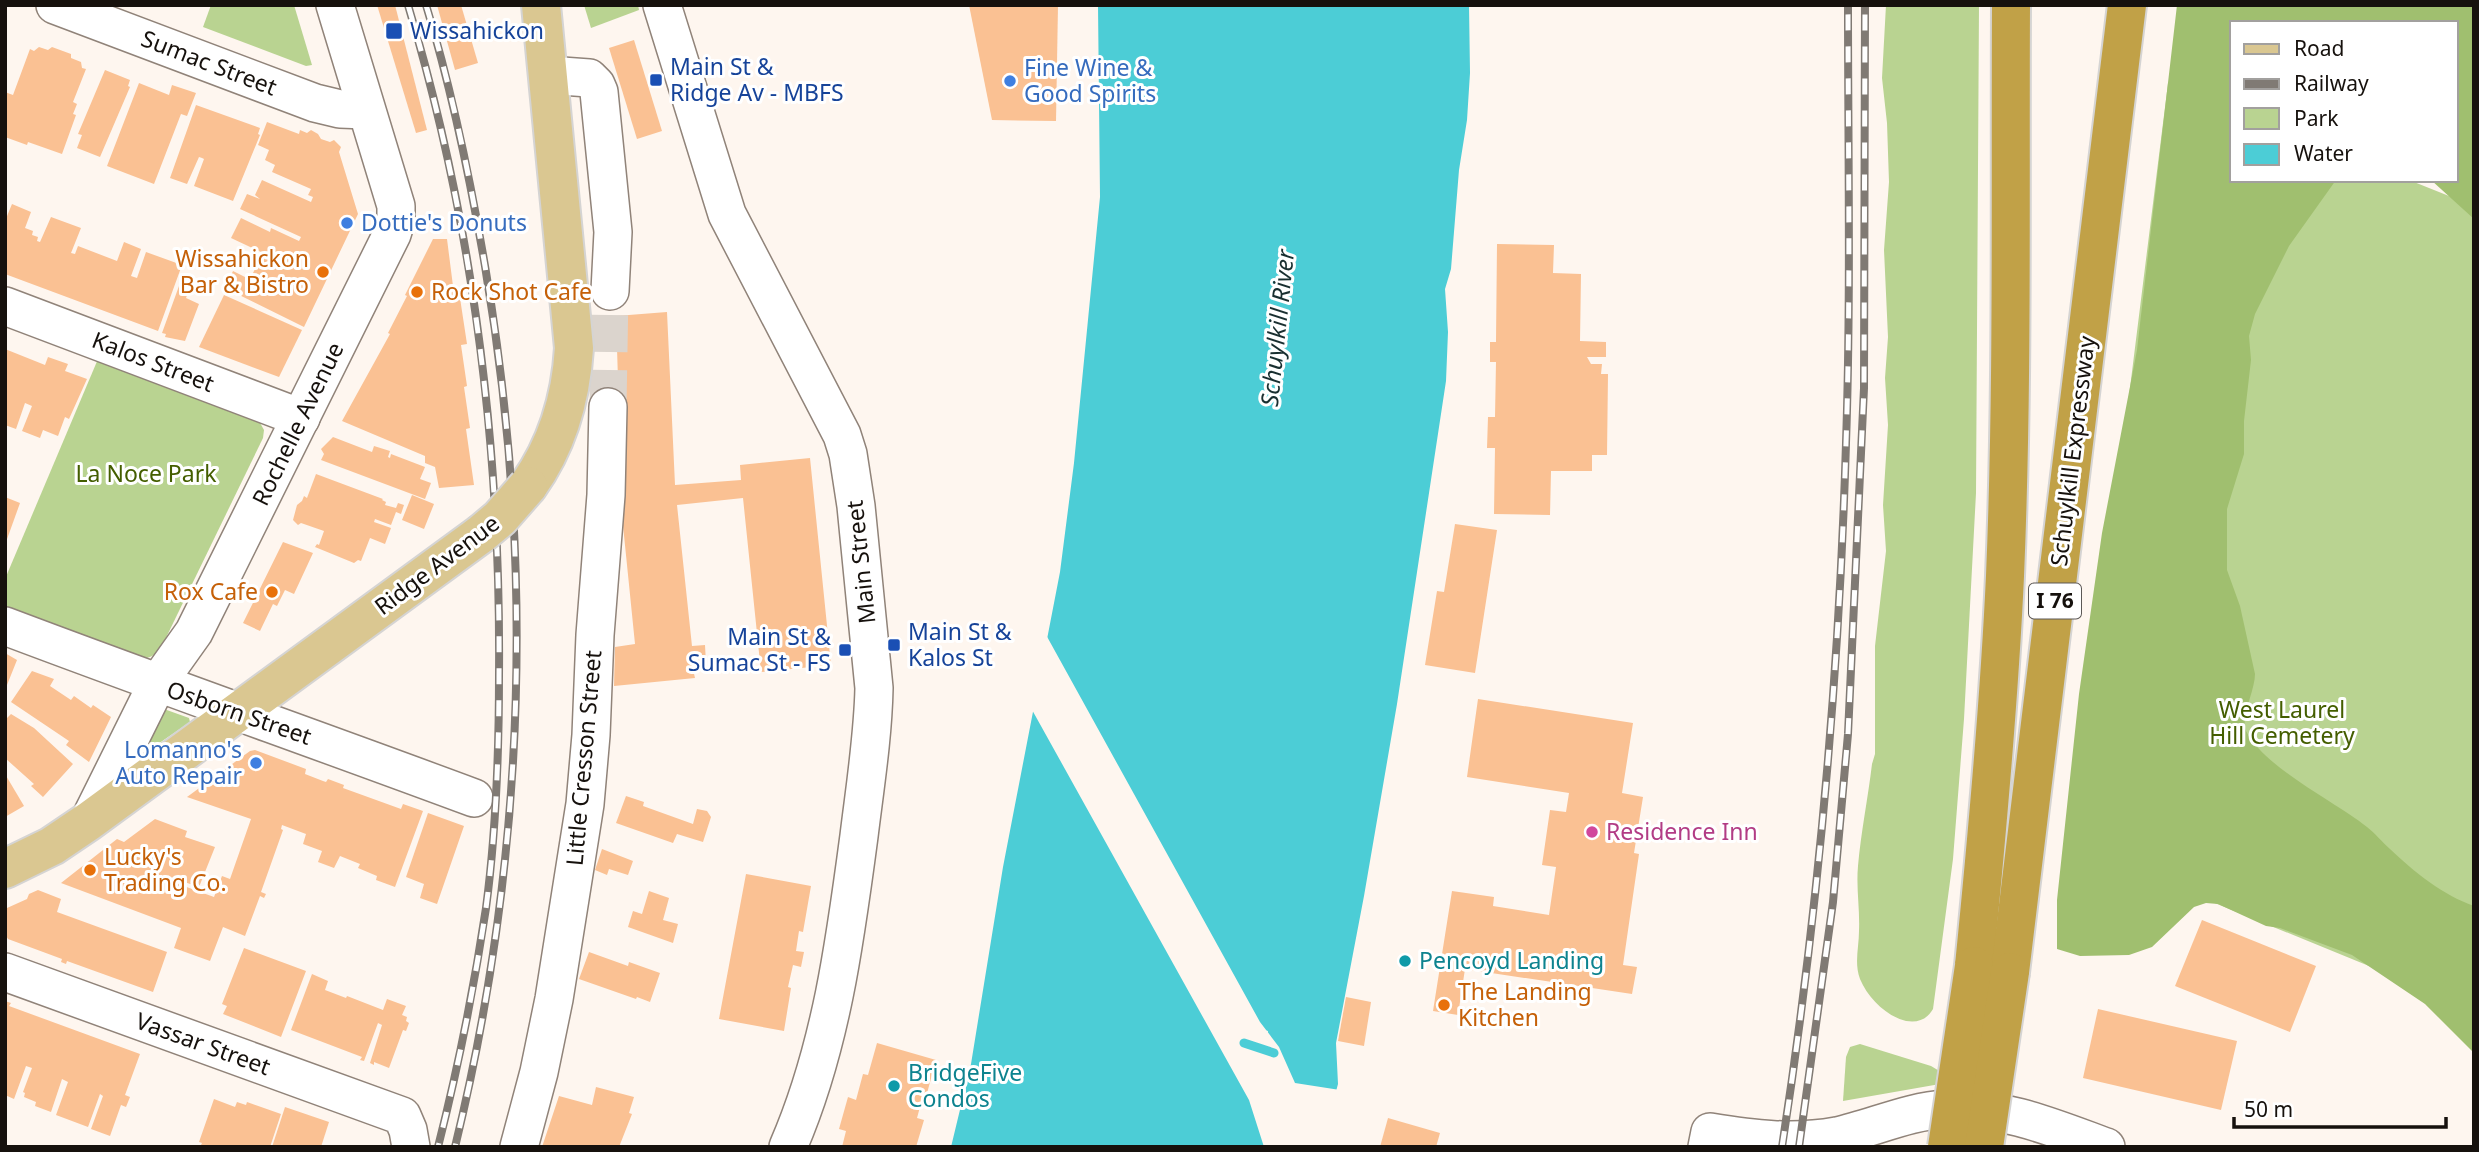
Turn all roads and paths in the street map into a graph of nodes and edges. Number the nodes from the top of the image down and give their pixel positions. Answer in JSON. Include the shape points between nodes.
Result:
{"nodes":[{"id":1,"x":55,"y":5,"type":"edge"},
{"id":2,"x":335,"y":5,"type":"edge"},
{"id":3,"x":541,"y":5,"type":"edge"},
{"id":4,"x":662,"y":5,"type":"edge"},
{"id":5,"x":2011,"y":5,"type":"edge"},
{"id":6,"x":2127,"y":5,"type":"edge"},
{"id":7,"x":548,"y":75,"type":"junction"},
{"id":8,"x":366,"y":110,"type":"junction"},
{"id":9,"x":610,"y":291,"type":"tunnel mouth"},
{"id":10,"x":5,"y":306,"type":"edge"},
{"id":11,"x":608,"y":407,"type":"tunnel mouth"},
{"id":12,"x":301,"y":418,"type":"junction"},
{"id":13,"x":5,"y":626,"type":"edge"},
{"id":14,"x":157,"y":684,"type":"junction"},
{"id":15,"x":239,"y":712,"type":"junction"},
{"id":16,"x":474,"y":799,"type":"dead end"},
{"id":17,"x":89,"y":821,"type":"junction"},
{"id":18,"x":5,"y":869,"type":"edge"},
{"id":19,"x":1992,"y":969,"type":"junction"},
{"id":20,"x":5,"y":972,"type":"edge"},
{"id":21,"x":406,"y":1131,"type":"edge"},
{"id":22,"x":519,"y":1147,"type":"edge"},
{"id":23,"x":788,"y":1147,"type":"edge"},
{"id":24,"x":1707,"y":1147,"type":"edge"},
{"id":25,"x":1947,"y":1147,"type":"edge"},
{"id":26,"x":1984,"y":1147,"type":"edge"},
{"id":27,"x":2106,"y":1147,"type":"edge"}],
"edges":[{"from":1,"to":8,"type":"street","name":"Sumac Street","via":[[315,103]]},
{"from":2,"to":8,"type":"street","name":"Rochelle Avenue"},
{"from":3,"to":7,"type":"main road","name":"Ridge Avenue"},
{"from":4,"to":23,"type":"street","name":"Main Street","via":[[727,214],[842,436],[852,474],[861,553],[874,688],[863,802],[839,978],[807,1098]]},
{"from":5,"to":19,"type":"highway","name":"Schuylkill Expressway","number":"I 76","via":[[2009,421],[1993,776]]},
{"from":6,"to":19,"type":"highway","name":"Schuylkill Expressway","number":"I 76"},
{"from":7,"to":9,"type":"street","via":[[589,78],[599,92],[613,223]]},
{"from":7,"to":15,"type":"main road","name":"Ridge Avenue","bridge":true,"via":[[574,348],[569,396],[540,469],[481,534]]},
{"from":8,"to":12,"type":"street","name":"Rochelle Avenue","via":[[396,206],[396,221]]},
{"from":10,"to":12,"type":"street","name":"Kalos Street"},
{"from":11,"to":22,"type":"street","name":"Little Cresson Street","via":[[585,804],[554,999]]},
{"from":12,"to":14,"type":"street","name":"Rochelle Avenue","via":[[194,632]]},
{"from":13,"to":14,"type":"street","name":"Osborn Street"},
{"from":14,"to":15,"type":"street","name":"Osborn Street"},
{"from":14,"to":17,"type":"street","name":"Rochelle Avenue"},
{"from":15,"to":16,"type":"street","name":"Osborn Street"},
{"from":15,"to":17,"type":"main road","name":"Ridge Avenue"},
{"from":17,"to":18,"type":"main road","name":"Ridge Avenue"},
{"from":19,"to":25,"type":"highway","name":"Schuylkill Expressway","number":"I 76","bridge":true},
{"from":19,"to":26,"type":"highway","name":"Schuylkill Expressway","number":"I 76","bridge":true},
{"from":20,"to":21,"type":"street","name":"Vassar Street"},
{"from":24,"to":27,"type":"street","via":[[1710,1132],[1805,1141],[1914,1114],[1954,1109],[2007,1113]]}]}
